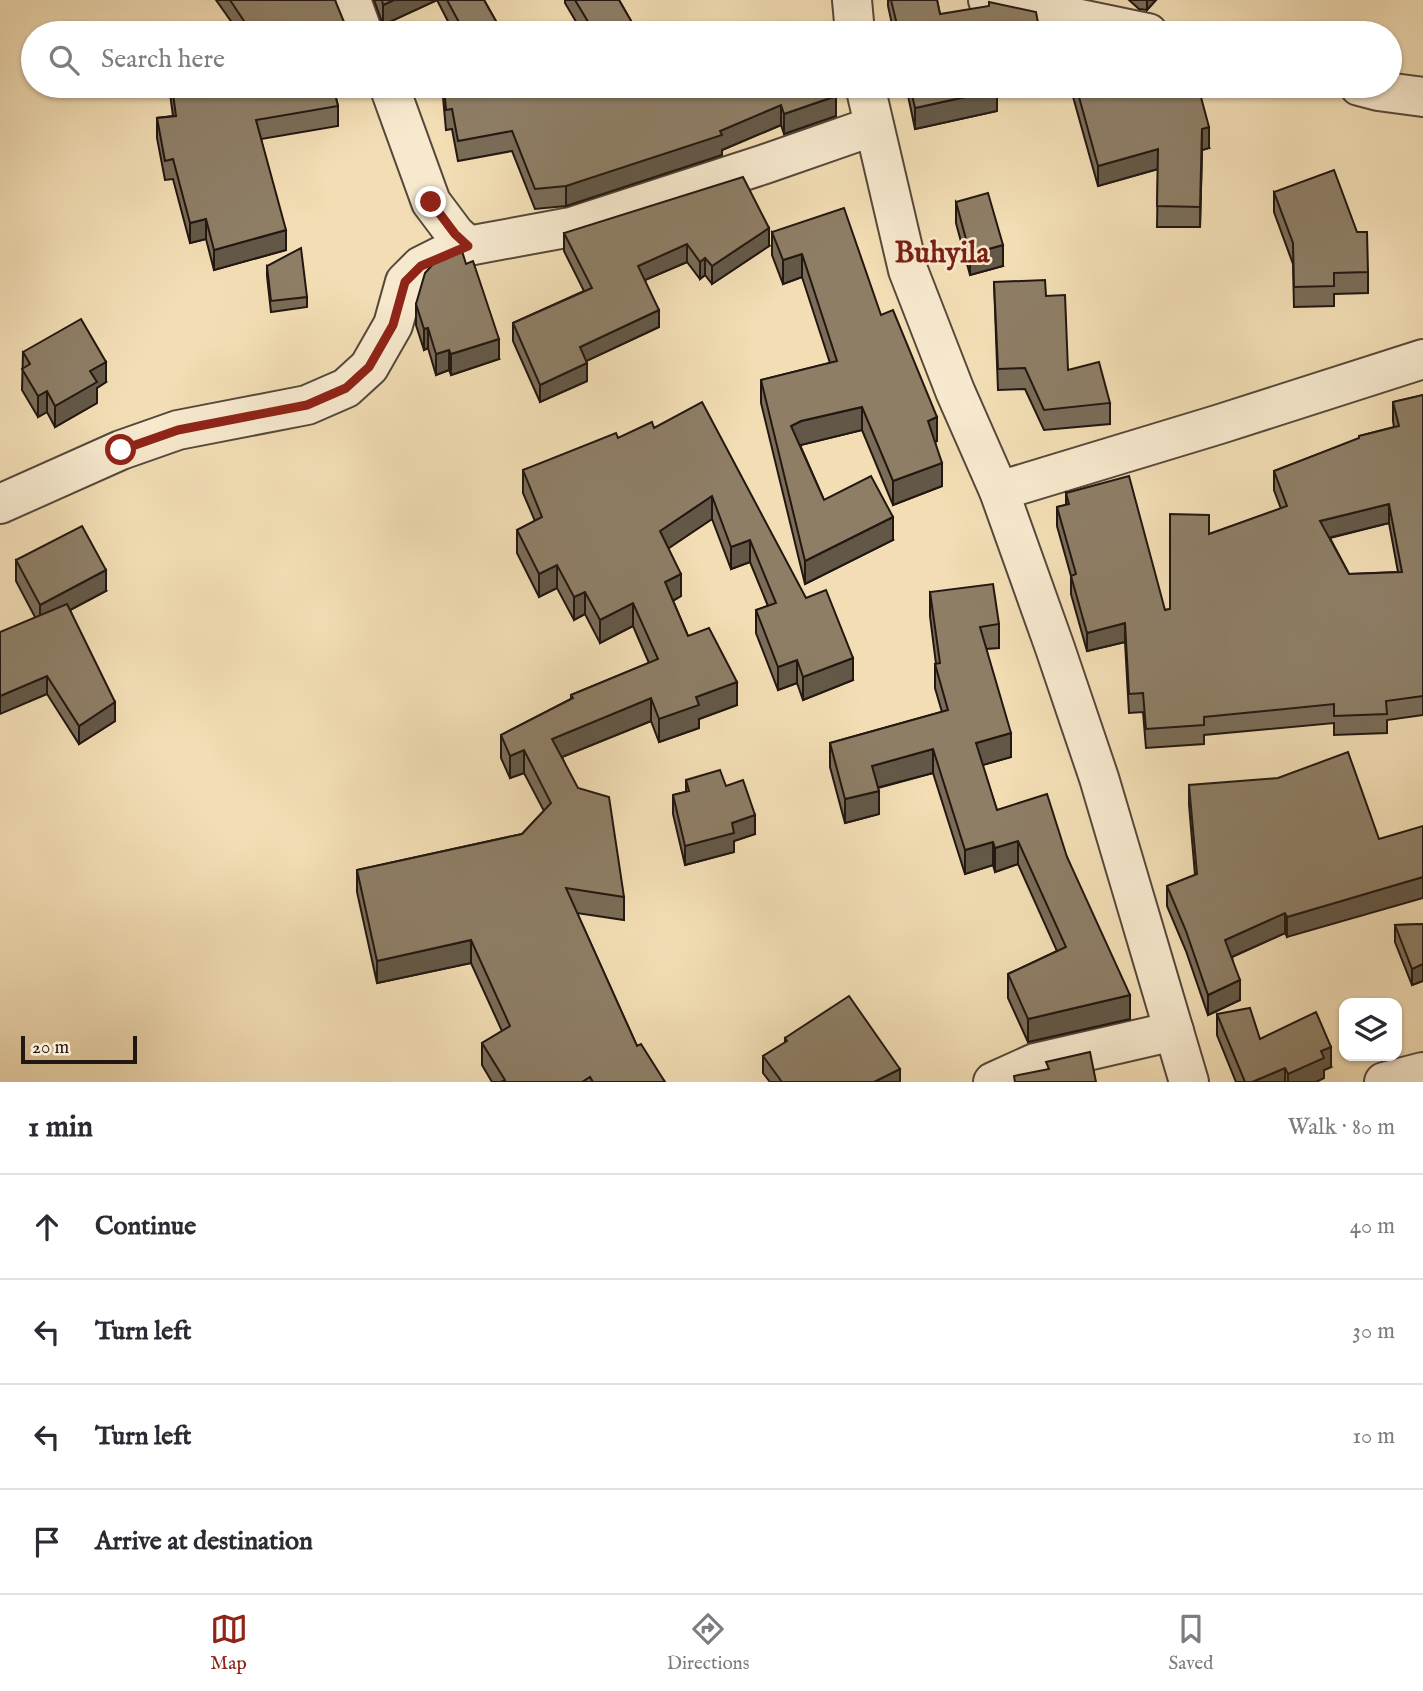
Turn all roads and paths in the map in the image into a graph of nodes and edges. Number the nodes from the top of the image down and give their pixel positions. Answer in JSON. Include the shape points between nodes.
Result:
{"nodes":[{"id":1,"x":351,"y":0,"type":"edge"},
{"id":2,"x":852,"y":0,"type":"edge"},
{"id":3,"x":988,"y":0,"type":"edge"},
{"id":4,"x":359,"y":21,"type":"edge"},
{"id":5,"x":854,"y":21,"type":"edge"},
{"id":6,"x":1090,"y":21,"type":"edge"},
{"id":7,"x":1402,"y":93,"type":"edge"},
{"id":8,"x":1423,"y":97,"type":"edge"},
{"id":9,"x":392,"y":98,"type":"edge"},
{"id":10,"x":868,"y":98,"type":"edge"},
{"id":11,"x":873,"y":126,"type":"junction"},
{"id":12,"x":468,"y":246,"type":"junction"},
{"id":13,"x":1423,"y":359,"type":"edge"},
{"id":14,"x":999,"y":491,"type":"junction"},
{"id":15,"x":0,"y":504,"type":"edge"},
{"id":16,"x":1174,"y":1031,"type":"junction"},
{"id":17,"x":1423,"y":1072,"type":"edge"},
{"id":18,"x":993,"y":1082,"type":"edge"},
{"id":19,"x":1189,"y":1082,"type":"edge"},
{"id":20,"x":1384,"y":1082,"type":"edge"}],
"edges":[{"from":1,"to":4,"type":"street"},
{"from":2,"to":5,"type":"street"},
{"from":3,"to":6,"type":"street"},
{"from":7,"to":8,"type":"street"},
{"from":9,"to":12,"type":"street","via":[[431,202]]},
{"from":10,"to":11,"type":"street"},
{"from":11,"to":12,"type":"street","via":[[570,227]]},
{"from":11,"to":14,"type":"street","via":[[908,270]]},
{"from":12,"to":15,"type":"street","via":[[421,266],[405,282],[393,325],[369,367],[346,388],[307,405],[178,430]]},
{"from":13,"to":14,"type":"street"},
{"from":14,"to":16,"type":"street","via":[[1099,778]]},
{"from":16,"to":18,"type":"street","via":[[1035,1063]]},
{"from":16,"to":19,"type":"street"},
{"from":17,"to":20,"type":"street"}]}
